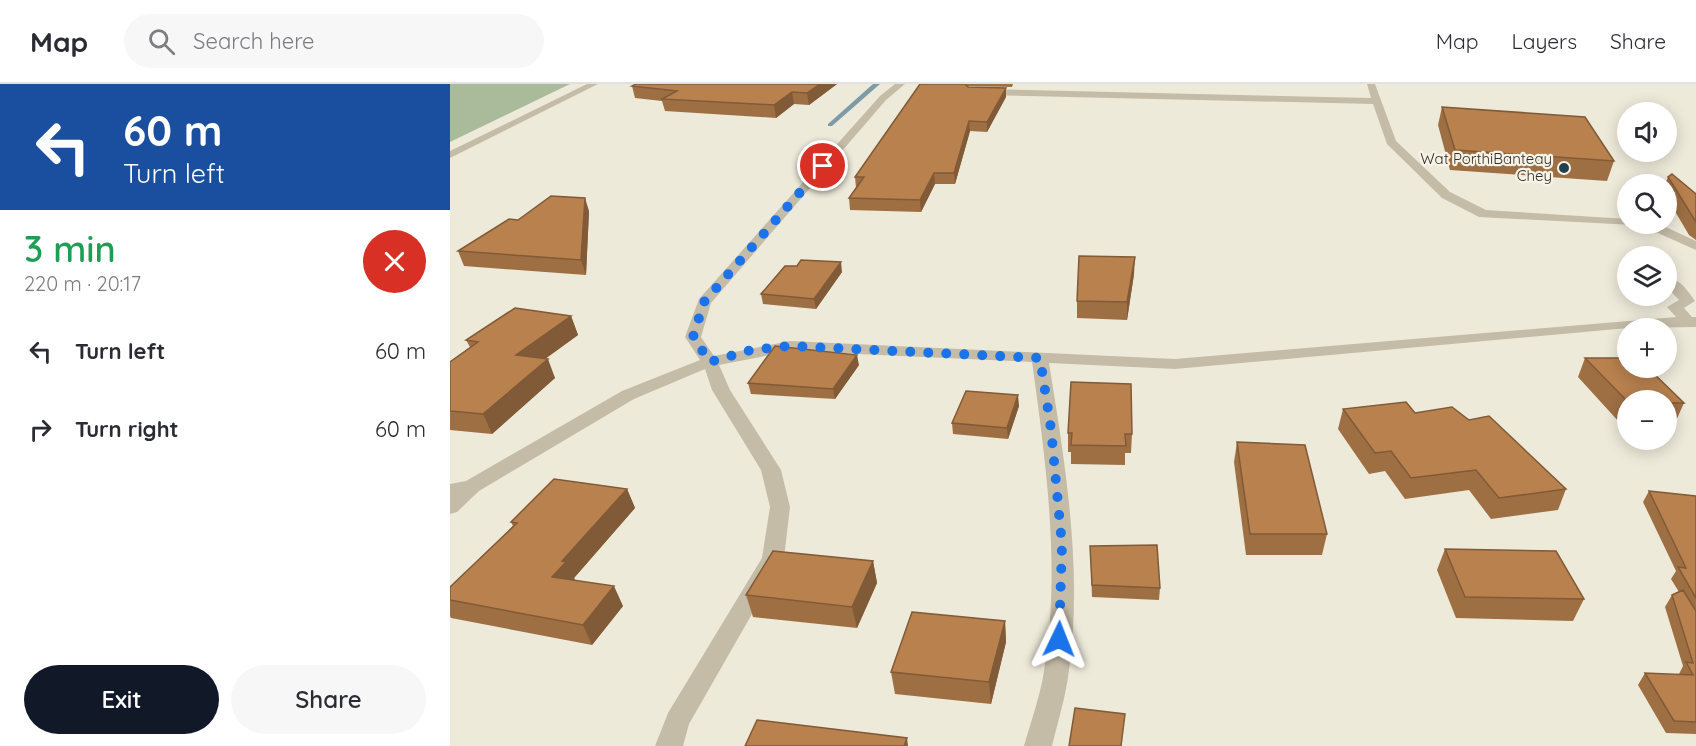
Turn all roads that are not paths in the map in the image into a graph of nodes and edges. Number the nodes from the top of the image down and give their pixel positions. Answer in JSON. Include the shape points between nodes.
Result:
{"nodes":[{"id":1,"x":594,"y":84,"type":"edge"},
{"id":2,"x":901,"y":84,"type":"edge"},
{"id":3,"x":1371,"y":84,"type":"edge"},
{"id":4,"x":969,"y":91,"type":"edge"},
{"id":5,"x":1377,"y":101,"type":"junction"},
{"id":6,"x":450,"y":155,"type":"edge"},
{"id":7,"x":1617,"y":222,"type":"edge"},
{"id":8,"x":1671,"y":234,"type":"edge"},
{"id":9,"x":1696,"y":246,"type":"edge"},
{"id":10,"x":1677,"y":288,"type":"edge"},
{"id":11,"x":1691,"y":321,"type":"edge"},
{"id":12,"x":1040,"y":358,"type":"junction"},
{"id":13,"x":710,"y":362,"type":"junction"},
{"id":14,"x":472,"y":486,"type":"junction"},
{"id":15,"x":450,"y":491,"type":"edge"},
{"id":16,"x":450,"y":507,"type":"edge"},
{"id":17,"x":669,"y":746,"type":"edge"},
{"id":18,"x":1038,"y":746,"type":"edge"}],
"edges":[{"from":1,"to":6,"type":"street"},
{"from":2,"to":13,"type":"street","via":[[882,98],[704,302],[693,337]]},
{"from":3,"to":5,"type":"street"},
{"from":4,"to":5,"type":"street"},
{"from":5,"to":7,"type":"street","via":[[1391,142],[1446,195],[1483,214]]},
{"from":8,"to":9,"type":"street"},
{"from":10,"to":11,"type":"street","via":[[1689,301],[1675,307]]},
{"from":11,"to":12,"type":"street","via":[[1654,321],[1175,364]]},
{"from":12,"to":13,"type":"street","via":[[790,346],[751,350]]},
{"from":12,"to":18,"type":"street","via":[[1062,545],[1058,663]]},
{"from":13,"to":14,"type":"street","via":[[628,395]]},
{"from":13,"to":17,"type":"street","via":[[721,390],[771,470],[780,507],[773,558],[677,721]]},
{"from":14,"to":15,"type":"street"},
{"from":14,"to":16,"type":"street"}]}
